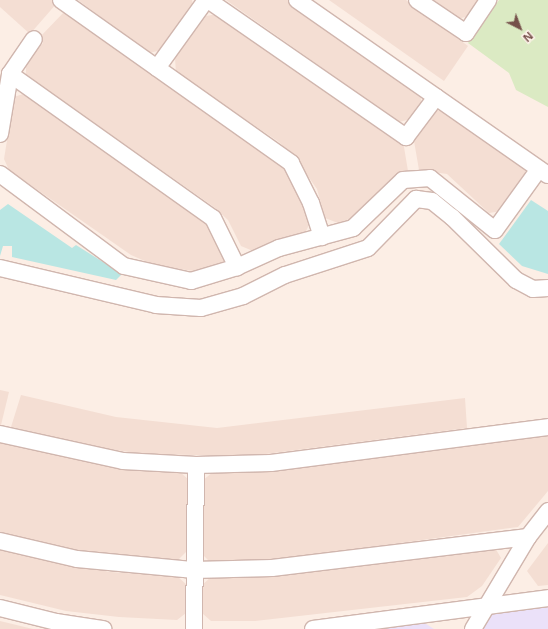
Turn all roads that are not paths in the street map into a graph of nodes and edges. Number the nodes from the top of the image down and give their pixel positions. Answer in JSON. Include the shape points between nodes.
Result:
{"nodes":[{"id":1,"x":61,"y":0,"type":"edge"},
{"id":2,"x":206,"y":0,"type":"edge"},
{"id":3,"x":297,"y":0,"type":"edge"},
{"id":4,"x":417,"y":0,"type":"edge"},
{"id":5,"x":488,"y":0,"type":"edge"},
{"id":6,"x":34,"y":39,"type":"dead end"},
{"id":7,"x":157,"y":68,"type":"junction"},
{"id":8,"x":10,"y":74,"type":"junction"},
{"id":9,"x":436,"y":97,"type":"junction"},
{"id":10,"x":0,"y":134,"type":"edge"},
{"id":11,"x":543,"y":172,"type":"edge"},
{"id":12,"x":0,"y":174,"type":"edge"},
{"id":13,"x":322,"y":237,"type":"junction"},
{"id":14,"x":237,"y":267,"type":"junction"},
{"id":15,"x":0,"y":268,"type":"edge"},
{"id":16,"x":548,"y":288,"type":"edge"},
{"id":17,"x":548,"y":428,"type":"edge"},
{"id":18,"x":0,"y":434,"type":"edge"},
{"id":19,"x":196,"y":465,"type":"junction"},
{"id":20,"x":548,"y":511,"type":"edge"},
{"id":21,"x":528,"y":537,"type":"junction"},
{"id":22,"x":0,"y":541,"type":"edge"},
{"id":23,"x":194,"y":570,"type":"junction"},
{"id":24,"x":548,"y":598,"type":"edge"},
{"id":25,"x":487,"y":605,"type":"junction"},
{"id":26,"x":0,"y":608,"type":"edge"},
{"id":27,"x":103,"y":629,"type":"edge"},
{"id":28,"x":194,"y":629,"type":"edge"},
{"id":29,"x":313,"y":629,"type":"edge"},
{"id":30,"x":473,"y":629,"type":"edge"}],
"edges":[{"from":1,"to":7,"type":"street"},
{"from":2,"to":7,"type":"street"},
{"from":2,"to":9,"type":"street","via":[[406,137]]},
{"from":3,"to":9,"type":"street"},
{"from":4,"to":5,"type":"street","via":[[466,33]]},
{"from":6,"to":8,"type":"street"},
{"from":7,"to":13,"type":"street","via":[[291,163],[311,203]]},
{"from":8,"to":10,"type":"street"},
{"from":8,"to":14,"type":"street","via":[[213,218]]},
{"from":9,"to":11,"type":"street"},
{"from":11,"to":13,"type":"street","via":[[495,230],[444,186],[430,178],[415,178],[392,188],[353,228]]},
{"from":12,"to":14,"type":"street","via":[[124,266],[191,281]]},
{"from":13,"to":14,"type":"street","via":[[279,248]]},
{"from":15,"to":16,"type":"street","via":[[156,305],[201,308],[243,296],[285,275],[368,248],[416,199],[432,201],[452,217],[516,280],[533,289]]},
{"from":17,"to":19,"type":"street","via":[[271,464]]},
{"from":18,"to":19,"type":"street","via":[[123,461]]},
{"from":19,"to":23,"type":"street"},
{"from":20,"to":21,"type":"street"},
{"from":21,"to":23,"type":"street","via":[[272,568]]},
{"from":21,"to":25,"type":"street"},
{"from":22,"to":23,"type":"street","via":[[77,560]]},
{"from":23,"to":28,"type":"street"},
{"from":24,"to":25,"type":"street"},
{"from":25,"to":29,"type":"street"},
{"from":25,"to":30,"type":"street"},
{"from":26,"to":27,"type":"street","via":[[56,622]]}]}
